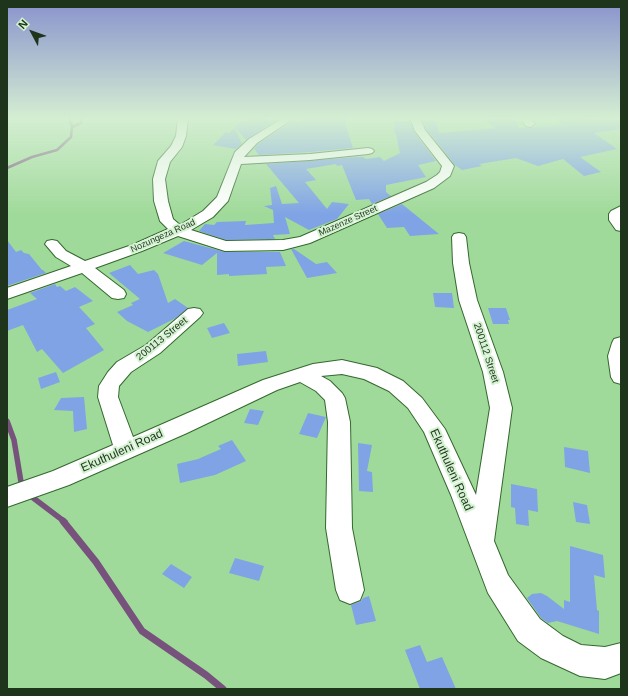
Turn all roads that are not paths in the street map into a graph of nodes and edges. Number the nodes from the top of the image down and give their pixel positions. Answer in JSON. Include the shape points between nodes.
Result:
{"nodes":[{"id":1,"x":173,"y":150,"type":"edge"},
{"id":2,"x":243,"y":150,"type":"edge"},
{"id":3,"x":436,"y":150,"type":"edge"},
{"id":4,"x":368,"y":151,"type":"dead end"},
{"id":5,"x":236,"y":161,"type":"junction"},
{"id":6,"x":621,"y":210,"type":"edge"},
{"id":7,"x":621,"y":227,"type":"edge"},
{"id":8,"x":179,"y":231,"type":"junction"},
{"id":9,"x":459,"y":237,"type":"dead end"},
{"id":10,"x":52,"y":244,"type":"dead end"},
{"id":11,"x":84,"y":267,"type":"junction"},
{"id":12,"x":7,"y":294,"type":"edge"},
{"id":13,"x":118,"y":294,"type":"dead end"},
{"id":14,"x":194,"y":313,"type":"dead end"},
{"id":15,"x":621,"y":343,"type":"edge"},
{"id":16,"x":302,"y":375,"type":"junction"},
{"id":17,"x":621,"y":377,"type":"edge"},
{"id":18,"x":126,"y":448,"type":"junction"},
{"id":19,"x":7,"y":497,"type":"edge"},
{"id":20,"x":480,"y":542,"type":"junction"},
{"id":21,"x":350,"y":590,"type":"dead end"},
{"id":22,"x":621,"y":658,"type":"edge"}],
"edges":[{"from":1,"to":8,"type":"street","via":[[164,161],[159,179],[161,201],[167,221]]},
{"from":2,"to":5,"type":"street","name":"Nozungeza Road"},
{"from":3,"to":8,"type":"street","name":"Mazenze Street","via":[[448,166],[441,178],[305,240],[283,245],[224,246]]},
{"from":4,"to":5,"type":"street"},
{"from":5,"to":8,"type":"street","name":"Nozungeza Road","via":[[223,198],[208,214]]},
{"from":6,"to":7,"type":"street","via":[[616,214],[616,220]]},
{"from":8,"to":11,"type":"street","name":"Nozungeza Road"},
{"from":9,"to":20,"type":"street","name":"200112 Street","via":[[468,300],[494,372],[501,408]]},
{"from":10,"to":11,"type":"street","via":[[61,254]]},
{"from":11,"to":12,"type":"street","name":"Nozungeza Road"},
{"from":11,"to":13,"type":"street"},
{"from":14,"to":18,"type":"street","name":"200113 Street","via":[[153,349],[124,367],[109,386],[108,397]]},
{"from":15,"to":17,"type":"street","via":[[618,356]]},
{"from":16,"to":18,"type":"street","name":"Ekuthuleni Road","via":[[270,385],[179,427]]},
{"from":16,"to":20,"type":"street","name":"Ekuthuleni Road","via":[[342,367],[370,373],[396,386],[415,403],[434,429]]},
{"from":16,"to":21,"type":"street","via":[[323,386],[335,398],[339,422],[339,528]]},
{"from":18,"to":19,"type":"street","name":"Ekuthuleni Road","via":[[61,478]]},
{"from":20,"to":22,"type":"street","name":"Ekuthuleni Road","via":[[498,584],[529,630],[552,647],[580,660],[605,663]]}]}
